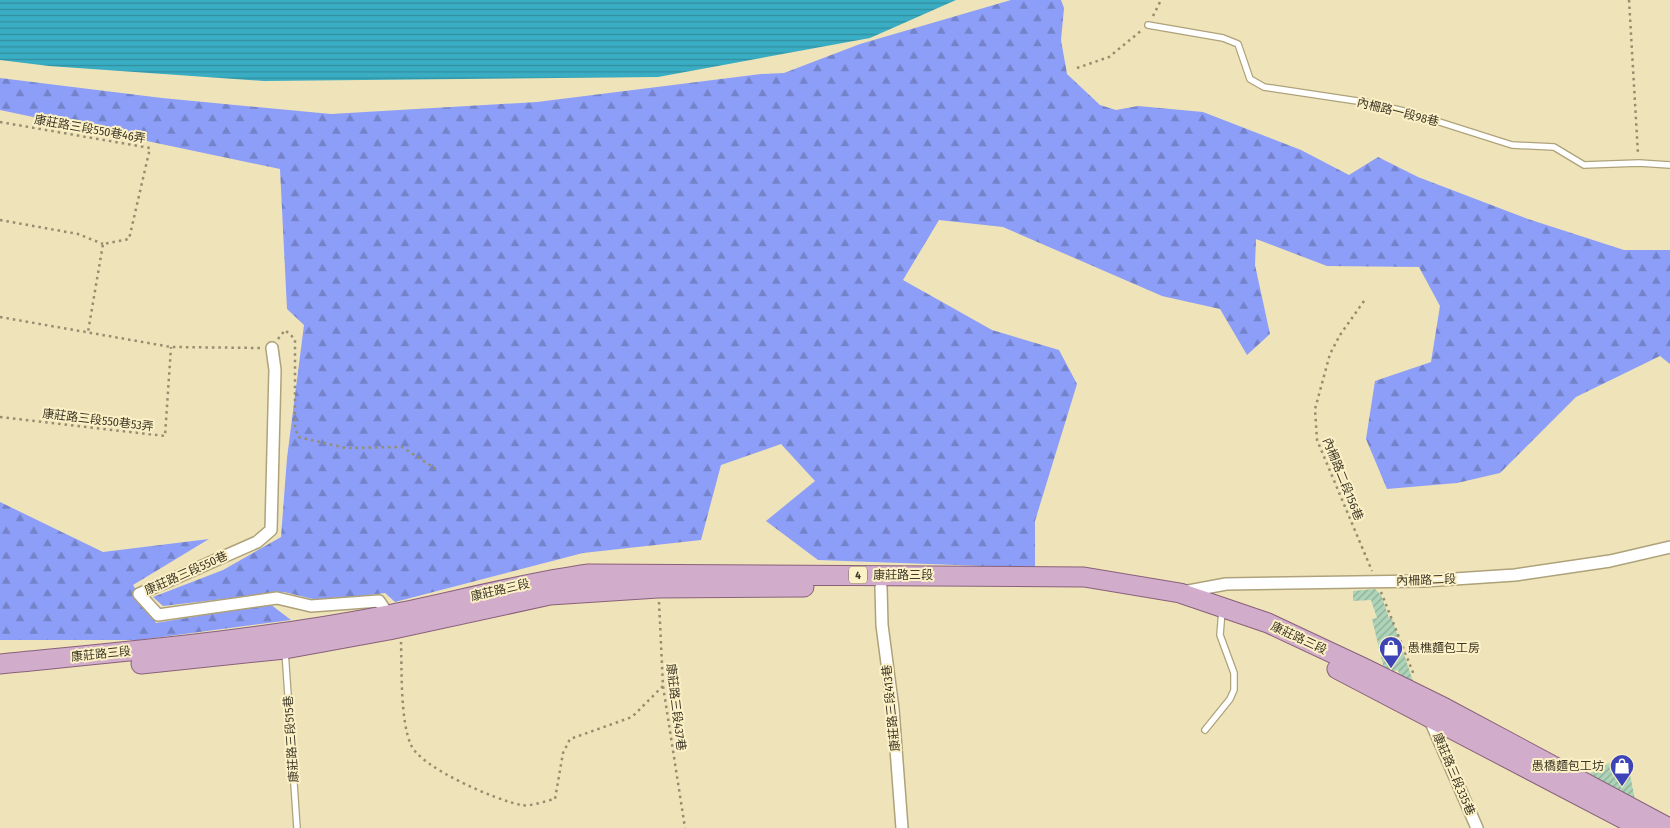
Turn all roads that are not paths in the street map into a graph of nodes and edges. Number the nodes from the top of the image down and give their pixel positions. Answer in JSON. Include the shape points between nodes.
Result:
{"nodes":[{"id":1,"x":1148,"y":25,"type":"road end"},
{"id":2,"x":1670,"y":165,"type":"edge"},
{"id":3,"x":272,"y":348,"type":"dead end"},
{"id":4,"x":1670,"y":547,"type":"edge"},
{"id":5,"x":881,"y":587,"type":"junction"},
{"id":6,"x":1180,"y":593,"type":"junction"},
{"id":7,"x":1222,"y":613,"type":"junction"},
{"id":8,"x":394,"y":621,"type":"junction"},
{"id":9,"x":285,"y":649,"type":"junction"},
{"id":10,"x":0,"y":664,"type":"edge"},
{"id":11,"x":0,"y":677,"type":"edge"},
{"id":12,"x":1430,"y":720,"type":"junction"},
{"id":13,"x":1205,"y":730,"type":"dead end"},
{"id":14,"x":297,"y":828,"type":"edge"},
{"id":15,"x":902,"y":828,"type":"edge"},
{"id":16,"x":1477,"y":828,"type":"edge"},
{"id":17,"x":1640,"y":828,"type":"edge"},
{"id":18,"x":1669,"y":828,"type":"edge"}],
"edges":[{"from":1,"to":2,"type":"lane","name":"內柵路一段98巷","via":[[1223,38],[1238,44],[1250,79],[1264,87],[1408,112],[1512,145],[1554,147],[1584,165]]},
{"from":3,"to":8,"type":"street","name":"康莊路三段550巷","via":[[271,530],[257,542],[139,594],[158,615],[277,598],[311,606],[379,601]]},
{"from":4,"to":6,"type":"street","name":"內柵路二段","via":[[1610,561],[1515,576],[1226,584]]},
{"from":5,"to":7,"type":"main road","name":"康莊路三段","number":"4","via":[[1099,589]]},
{"from":5,"to":8,"type":"main road","name":"康莊路三段","number":"4","via":[[658,588],[550,595]]},
{"from":5,"to":15,"type":"street","name":"康莊路三段413巷"},
{"from":6,"to":7,"type":"main road","name":"康莊路三段","number":"4"},
{"from":6,"to":8,"type":"main road","name":"康莊路三段","number":"4","via":[[1084,577],[588,574],[548,579]]},
{"from":7,"to":12,"type":"main road","name":"康莊路三段","number":"4","via":[[1346,673]]},
{"from":7,"to":13,"type":"lane","via":[[1220,635],[1234,673],[1234,690]]},
{"from":7,"to":18,"type":"main road","name":"康莊路三段","number":"4","via":[[1268,623],[1423,696]]},
{"from":8,"to":9,"type":"main road","name":"康莊路三段","number":"4"},
{"from":8,"to":10,"type":"main road","name":"康莊路三段","number":"4"},
{"from":9,"to":11,"type":"main road","name":"康莊路三段","number":"4"},
{"from":9,"to":14,"type":"lane","name":"康莊路三段515巷"},
{"from":12,"to":16,"type":"street","name":"康莊路三段335巷"},
{"from":12,"to":17,"type":"main road","name":"康莊路三段","number":"4"}]}
